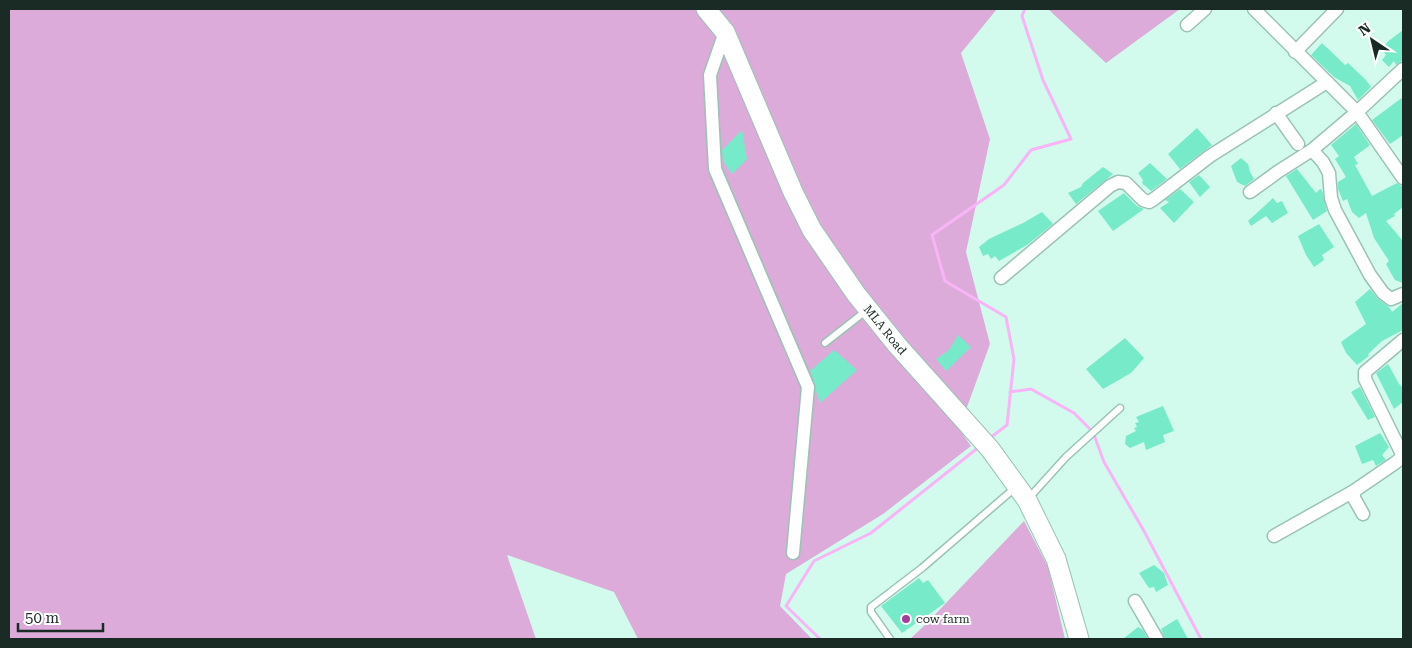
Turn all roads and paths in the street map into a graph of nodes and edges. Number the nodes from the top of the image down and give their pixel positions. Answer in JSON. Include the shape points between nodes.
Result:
{"nodes":[{"id":1,"x":706,"y":9,"type":"edge"},
{"id":2,"x":1205,"y":9,"type":"edge"},
{"id":3,"x":1254,"y":9,"type":"edge"},
{"id":4,"x":1337,"y":9,"type":"edge"},
{"id":5,"x":1187,"y":25,"type":"dead end"},
{"id":6,"x":725,"y":32,"type":"junction"},
{"id":7,"x":1295,"y":52,"type":"junction"},
{"id":8,"x":1403,"y":69,"type":"edge"},
{"id":9,"x":1327,"y":82,"type":"junction"},
{"id":10,"x":1357,"y":112,"type":"junction"},
{"id":11,"x":1276,"y":113,"type":"junction"},
{"id":12,"x":1298,"y":144,"type":"dead end"},
{"id":13,"x":1312,"y":150,"type":"junction"},
{"id":14,"x":1403,"y":178,"type":"edge"},
{"id":15,"x":1250,"y":192,"type":"dead end"},
{"id":16,"x":1001,"y":278,"type":"dead end"},
{"id":17,"x":1403,"y":294,"type":"edge"},
{"id":18,"x":868,"y":309,"type":"junction"},
{"id":19,"x":1403,"y":340,"type":"edge"},
{"id":20,"x":825,"y":343,"type":"dead end"},
{"id":21,"x":1120,"y":408,"type":"dead end"},
{"id":22,"x":1354,"y":491,"type":"junction"},
{"id":23,"x":1022,"y":493,"type":"junction"},
{"id":24,"x":1363,"y":514,"type":"dead end"},
{"id":25,"x":1274,"y":536,"type":"dead end"},
{"id":26,"x":793,"y":553,"type":"dead end"},
{"id":27,"x":1135,"y":601,"type":"dead end"},
{"id":28,"x":890,"y":639,"type":"edge"},
{"id":29,"x":1079,"y":639,"type":"edge"},
{"id":30,"x":1157,"y":639,"type":"edge"}],
"edges":[{"from":1,"to":6,"type":"street","name":"MLA Road"},
{"from":2,"to":5,"type":"street"},
{"from":3,"to":7,"type":"street"},
{"from":4,"to":7,"type":"street"},
{"from":6,"to":18,"type":"street","name":"MLA Road","via":[[812,230]]},
{"from":6,"to":26,"type":"street","via":[[710,74],[715,169],[808,387]]},
{"from":7,"to":9,"type":"street"},
{"from":8,"to":10,"type":"street"},
{"from":9,"to":10,"type":"street"},
{"from":9,"to":11,"type":"street"},
{"from":10,"to":13,"type":"street"},
{"from":10,"to":14,"type":"street"},
{"from":11,"to":12,"type":"street"},
{"from":11,"to":16,"type":"street","via":[[1210,156],[1149,202],[1126,183],[1110,186]]},
{"from":13,"to":15,"type":"street"},
{"from":13,"to":17,"type":"street","via":[[1329,173],[1335,210],[1370,275],[1390,299]]},
{"from":18,"to":20,"type":"lane"},
{"from":18,"to":23,"type":"street","name":"MLA Road","via":[[896,345],[990,449]]},
{"from":19,"to":22,"type":"street","via":[[1365,372],[1365,379],[1402,454],[1395,463]]},
{"from":21,"to":23,"type":"lane"},
{"from":22,"to":24,"type":"street","via":[[1354,498]]},
{"from":22,"to":25,"type":"street"},
{"from":23,"to":28,"type":"lane","via":[[872,607]]},
{"from":23,"to":29,"type":"street","name":"MLA Road","via":[[1056,559]]},
{"from":27,"to":30,"type":"street"}]}
